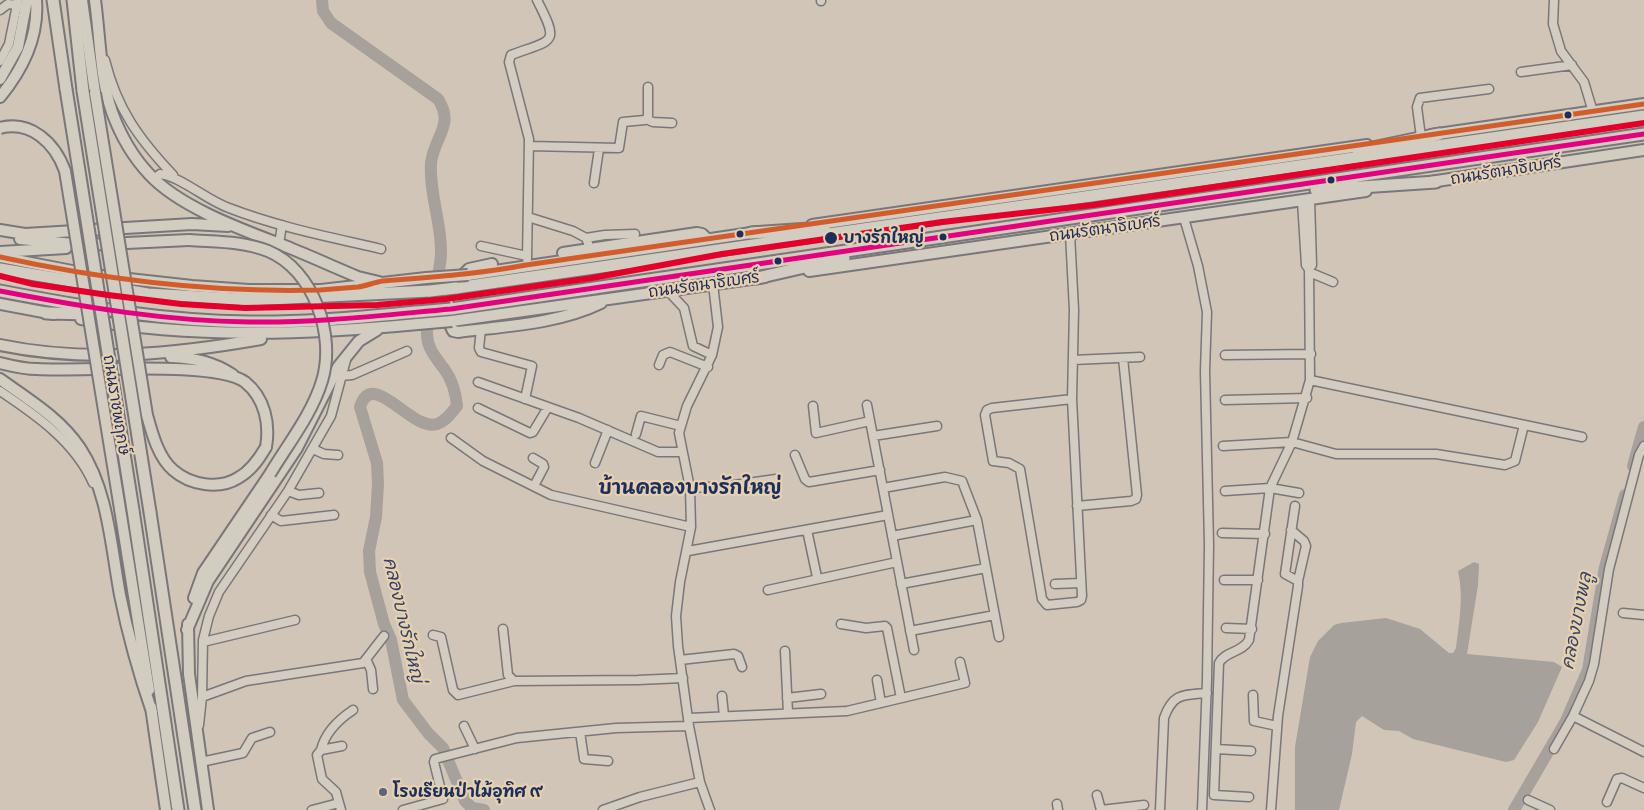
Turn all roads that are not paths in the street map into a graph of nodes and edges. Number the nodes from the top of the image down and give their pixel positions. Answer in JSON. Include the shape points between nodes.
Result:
{"nodes":[{"id":1,"x":36,"y":0,"type":"edge"},
{"id":2,"x":53,"y":0,"type":"edge"},
{"id":3,"x":73,"y":0,"type":"edge"},
{"id":4,"x":82,"y":0,"type":"edge"},
{"id":5,"x":95,"y":0,"type":"edge"},
{"id":6,"x":536,"y":0,"type":"edge"},
{"id":7,"x":1554,"y":0,"type":"edge"},
{"id":8,"x":6,"y":2,"type":"edge"},
{"id":9,"x":21,"y":2,"type":"edge"},
{"id":10,"x":0,"y":10,"type":"edge"},
{"id":11,"x":100,"y":39,"type":"junction"},
{"id":12,"x":0,"y":62,"type":"edge"},
{"id":13,"x":1572,"y":65,"type":"junction"},
{"id":14,"x":1521,"y":72,"type":"dead end"},
{"id":15,"x":0,"y":79,"type":"edge"},
{"id":16,"x":648,"y":87,"type":"dead end"},
{"id":17,"x":1489,"y":89,"type":"dead end"},
{"id":18,"x":0,"y":97,"type":"edge"},
{"id":19,"x":1644,"y":104,"type":"edge"},
{"id":20,"x":1593,"y":112,"type":"junction"},
{"id":21,"x":1644,"y":116,"type":"edge"},
{"id":22,"x":646,"y":119,"type":"junction"},
{"id":23,"x":672,"y":123,"type":"dead end"},
{"id":24,"x":0,"y":128,"type":"edge"},
{"id":25,"x":1439,"y":134,"type":"junction"},
{"id":26,"x":1644,"y":134,"type":"edge"},
{"id":27,"x":1421,"y":137,"type":"junction"},
{"id":28,"x":529,"y":146,"type":"junction"},
{"id":29,"x":599,"y":149,"type":"junction"},
{"id":30,"x":1644,"y":150,"type":"edge"},
{"id":31,"x":1231,"y":176,"type":"junction"},
{"id":32,"x":154,"y":179,"type":"junction"},
{"id":33,"x":179,"y":181,"type":"junction"},
{"id":34,"x":1436,"y":182,"type":"junction"},
{"id":35,"x":594,"y":183,"type":"dead end"},
{"id":36,"x":1234,"y":195,"type":"junction"},
{"id":37,"x":1306,"y":200,"type":"junction"},
{"id":38,"x":528,"y":217,"type":"junction"},
{"id":39,"x":1184,"y":218,"type":"junction"},
{"id":40,"x":916,"y":222,"type":"junction"},
{"id":41,"x":282,"y":225,"type":"junction"},
{"id":42,"x":235,"y":227,"type":"junction"},
{"id":43,"x":0,"y":230,"type":"edge"},
{"id":44,"x":751,"y":233,"type":"junction"},
{"id":45,"x":0,"y":234,"type":"edge"},
{"id":46,"x":635,"y":234,"type":"dead end"},
{"id":47,"x":1070,"y":234,"type":"junction"},
{"id":48,"x":707,"y":239,"type":"junction"},
{"id":49,"x":919,"y":240,"type":"junction"},
{"id":50,"x":114,"y":244,"type":"junction"},
{"id":51,"x":279,"y":244,"type":"junction"},
{"id":52,"x":587,"y":244,"type":"junction"},
{"id":53,"x":480,"y":246,"type":"dead end"},
{"id":54,"x":381,"y":249,"type":"dead end"},
{"id":55,"x":0,"y":252,"type":"edge"},
{"id":56,"x":0,"y":257,"type":"edge"},
{"id":57,"x":527,"y":257,"type":"junction"},
{"id":58,"x":0,"y":269,"type":"edge"},
{"id":59,"x":1309,"y":271,"type":"junction"},
{"id":60,"x":757,"y":278,"type":"junction"},
{"id":61,"x":379,"y":282,"type":"junction"},
{"id":62,"x":1333,"y":282,"type":"dead end"},
{"id":63,"x":713,"y":284,"type":"junction"},
{"id":64,"x":668,"y":290,"type":"junction"},
{"id":65,"x":0,"y":292,"type":"edge"},
{"id":66,"x":608,"y":299,"type":"junction"},
{"id":67,"x":0,"y":304,"type":"edge"},
{"id":68,"x":46,"y":313,"type":"junction"},
{"id":69,"x":146,"y":316,"type":"junction"},
{"id":70,"x":383,"y":328,"type":"junction"},
{"id":71,"x":481,"y":329,"type":"junction"},
{"id":72,"x":292,"y":334,"type":"junction"},
{"id":73,"x":0,"y":345,"type":"edge"},
{"id":74,"x":407,"y":351,"type":"dead end"},
{"id":75,"x":348,"y":353,"type":"junction"},
{"id":76,"x":127,"y":354,"type":"junction"},
{"id":77,"x":1311,"y":354,"type":"junction"},
{"id":78,"x":712,"y":355,"type":"junction"},
{"id":79,"x":1225,"y":355,"type":"dead end"},
{"id":80,"x":1140,"y":357,"type":"dead end"},
{"id":81,"x":1122,"y":358,"type":"junction"},
{"id":82,"x":1073,"y":360,"type":"junction"},
{"id":83,"x":0,"y":363,"type":"edge"},
{"id":84,"x":659,"y":365,"type":"dead end"},
{"id":85,"x":708,"y":367,"type":"junction"},
{"id":86,"x":341,"y":376,"type":"junction"},
{"id":87,"x":0,"y":379,"type":"edge"},
{"id":88,"x":1310,"y":380,"type":"junction"},
{"id":89,"x":244,"y":382,"type":"junction"},
{"id":90,"x":478,"y":382,"type":"dead end"},
{"id":91,"x":0,"y":391,"type":"edge"},
{"id":92,"x":1307,"y":398,"type":"junction"},
{"id":93,"x":525,"y":399,"type":"junction"},
{"id":94,"x":1072,"y":400,"type":"junction"},
{"id":95,"x":1224,"y":400,"type":"dead end"},
{"id":96,"x":867,"y":405,"type":"dead end"},
{"id":97,"x":813,"y":406,"type":"dead end"},
{"id":98,"x":548,"y":407,"type":"junction"},
{"id":99,"x":478,"y":408,"type":"dead end"},
{"id":100,"x":870,"y":421,"type":"junction"},
{"id":101,"x":1524,"y":425,"type":"junction"},
{"id":102,"x":681,"y":426,"type":"junction"},
{"id":103,"x":938,"y":426,"type":"dead end"},
{"id":104,"x":608,"y":430,"type":"junction"},
{"id":105,"x":636,"y":434,"type":"dead end"},
{"id":106,"x":873,"y":436,"type":"junction"},
{"id":107,"x":1582,"y":437,"type":"dead end"},
{"id":108,"x":451,"y":438,"type":"dead end"},
{"id":109,"x":1292,"y":442,"type":"junction"},
{"id":110,"x":1223,"y":446,"type":"dead end"},
{"id":111,"x":1644,"y":446,"type":"edge"},
{"id":112,"x":313,"y":449,"type":"junction"},
{"id":113,"x":682,"y":452,"type":"junction"},
{"id":114,"x":338,"y":455,"type":"dead end"},
{"id":115,"x":795,"y":455,"type":"dead end"},
{"id":116,"x":533,"y":458,"type":"dead end"},
{"id":117,"x":595,"y":463,"type":"dead end"},
{"id":118,"x":880,"y":470,"type":"junction"},
{"id":119,"x":776,"y":479,"type":"dead end"},
{"id":120,"x":534,"y":486,"type":"junction"},
{"id":121,"x":690,"y":488,"type":"junction"},
{"id":122,"x":883,"y":488,"type":"junction"},
{"id":123,"x":1270,"y":488,"type":"junction"},
{"id":124,"x":288,"y":491,"type":"junction"},
{"id":125,"x":1224,"y":491,"type":"dead end"},
{"id":126,"x":1299,"y":492,"type":"dead end"},
{"id":127,"x":319,"y":493,"type":"dead end"},
{"id":128,"x":1077,"y":506,"type":"junction"},
{"id":129,"x":1295,"y":506,"type":"dead end"},
{"id":130,"x":271,"y":515,"type":"junction"},
{"id":131,"x":334,"y":515,"type":"dead end"},
{"id":132,"x":888,"y":515,"type":"junction"},
{"id":133,"x":106,"y":520,"type":"junction"},
{"id":134,"x":976,"y":520,"type":"junction"},
{"id":135,"x":691,"y":527,"type":"junction"},
{"id":136,"x":807,"y":530,"type":"junction"},
{"id":137,"x":1291,"y":530,"type":"junction"},
{"id":138,"x":1222,"y":533,"type":"dead end"},
{"id":139,"x":1265,"y":534,"type":"junction"},
{"id":140,"x":892,"y":536,"type":"junction"},
{"id":141,"x":688,"y":551,"type":"junction"},
{"id":142,"x":897,"y":562,"type":"junction"},
{"id":143,"x":986,"y":568,"type":"junction"},
{"id":144,"x":817,"y":577,"type":"junction"},
{"id":145,"x":1224,"y":580,"type":"dead end"},
{"id":146,"x":1258,"y":580,"type":"junction"},
{"id":147,"x":1298,"y":581,"type":"junction"},
{"id":148,"x":1081,"y":583,"type":"junction"},
{"id":149,"x":901,"y":584,"type":"junction"},
{"id":150,"x":1055,"y":584,"type":"dead end"},
{"id":151,"x":768,"y":590,"type":"dead end"},
{"id":152,"x":1623,"y":613,"type":"dead end"},
{"id":153,"x":995,"y":615,"type":"junction"},
{"id":154,"x":1644,"y":615,"type":"edge"},
{"id":155,"x":295,"y":620,"type":"dead end"},
{"id":156,"x":841,"y":624,"type":"dead end"},
{"id":157,"x":1226,"y":628,"type":"dead end"},
{"id":158,"x":503,"y":629,"type":"dead end"},
{"id":159,"x":1252,"y":629,"type":"junction"},
{"id":160,"x":187,"y":630,"type":"junction"},
{"id":161,"x":910,"y":631,"type":"junction"},
{"id":162,"x":433,"y":635,"type":"dead end"},
{"id":163,"x":384,"y":636,"type":"dead end"},
{"id":164,"x":999,"y":637,"type":"dead end"},
{"id":165,"x":203,"y":642,"type":"junction"},
{"id":166,"x":914,"y":650,"type":"dead end"},
{"id":167,"x":785,"y":651,"type":"dead end"},
{"id":168,"x":680,"y":660,"type":"junction"},
{"id":169,"x":367,"y":661,"type":"junction"},
{"id":170,"x":960,"y":662,"type":"dead end"},
{"id":171,"x":742,"y":667,"type":"dead end"},
{"id":172,"x":683,"y":678,"type":"junction"},
{"id":173,"x":877,"y":680,"type":"dead end"},
{"id":174,"x":514,"y":681,"type":"junction"},
{"id":175,"x":373,"y":689,"type":"dead end"},
{"id":176,"x":1206,"y":693,"type":"junction"},
{"id":177,"x":822,"y":694,"type":"dead end"},
{"id":178,"x":1254,"y":695,"type":"dead end"},
{"id":179,"x":722,"y":696,"type":"dead end"},
{"id":180,"x":202,"y":697,"type":"junction"},
{"id":181,"x":787,"y":698,"type":"junction"},
{"id":182,"x":901,"y":698,"type":"junction"},
{"id":183,"x":881,"y":703,"type":"junction"},
{"id":184,"x":353,"y":710,"type":"dead end"},
{"id":185,"x":152,"y":712,"type":"junction"},
{"id":186,"x":788,"y":713,"type":"junction"},
{"id":187,"x":724,"y":716,"type":"junction"},
{"id":188,"x":1573,"y":716,"type":"junction"},
{"id":189,"x":689,"y":722,"type":"junction"},
{"id":190,"x":464,"y":726,"type":"dead end"},
{"id":191,"x":1277,"y":726,"type":"junction"},
{"id":192,"x":270,"y":732,"type":"dead end"},
{"id":193,"x":580,"y":732,"type":"junction"},
{"id":194,"x":198,"y":735,"type":"junction"},
{"id":195,"x":342,"y":746,"type":"dead end"},
{"id":196,"x":475,"y":749,"type":"junction"},
{"id":197,"x":1216,"y":749,"type":"junction"},
{"id":198,"x":1554,"y":749,"type":"dead end"},
{"id":199,"x":321,"y":750,"type":"junction"},
{"id":200,"x":1251,"y":751,"type":"dead end"},
{"id":201,"x":1644,"y":752,"type":"edge"},
{"id":202,"x":608,"y":761,"type":"dead end"},
{"id":203,"x":201,"y":762,"type":"junction"},
{"id":204,"x":700,"y":782,"type":"junction"},
{"id":205,"x":1644,"y":788,"type":"edge"},
{"id":206,"x":1096,"y":795,"type":"dead end"},
{"id":207,"x":1249,"y":797,"type":"dead end"},
{"id":208,"x":1528,"y":800,"type":"dead end"},
{"id":209,"x":1607,"y":802,"type":"dead end"},
{"id":210,"x":1144,"y":805,"type":"dead end"},
{"id":211,"x":340,"y":806,"type":"edge"},
{"id":212,"x":166,"y":810,"type":"edge"},
{"id":213,"x":178,"y":810,"type":"edge"},
{"id":214,"x":195,"y":810,"type":"edge"},
{"id":215,"x":208,"y":810,"type":"edge"},
{"id":216,"x":312,"y":810,"type":"edge"},
{"id":217,"x":404,"y":810,"type":"edge"},
{"id":218,"x":603,"y":810,"type":"edge"},
{"id":219,"x":710,"y":810,"type":"edge"},
{"id":220,"x":1101,"y":810,"type":"edge"},
{"id":221,"x":1160,"y":810,"type":"edge"},
{"id":222,"x":1202,"y":810,"type":"edge"},
{"id":223,"x":1271,"y":810,"type":"edge"},
{"id":224,"x":1550,"y":810,"type":"edge"}],
"edges":[{"from":1,"to":18,"type":"main road","via":[[31,44],[14,80]]},
{"from":2,"to":213,"type":"main road","name":"ถนนราชพฤกษ์","bridge":true},
{"from":3,"to":214,"type":"main road","name":"ถนนราชพฤกษ์","bridge":true,"via":[[83,91]]},
{"from":4,"to":89,"type":"main road","bridge":true,"via":[[147,415],[163,458],[173,470],[201,484],[220,484],[238,479],[255,465],[266,447],[268,420],[256,395]]},
{"from":5,"to":11,"type":"main road"},
{"from":6,"to":28,"type":"street","via":[[552,31],[551,37],[510,54],[508,62]]},
{"from":7,"to":13,"type":"street","via":[[1553,24],[1561,51]]},
{"from":8,"to":9,"type":"street"},
{"from":8,"to":10,"type":"street"},
{"from":9,"to":12,"type":"street","via":[[9,44]]},
{"from":9,"to":15,"type":"main road","via":[[18,47]]},
{"from":11,"to":32,"type":"main road","via":[[112,111],[122,134]]},
{"from":11,"to":33,"type":"street","via":[[113,89],[126,117]]},
{"from":13,"to":14,"type":"street"},
{"from":13,"to":20,"type":"street","via":[[1584,82]]},
{"from":16,"to":22,"type":"street"},
{"from":17,"to":27,"type":"street","via":[[1420,98],[1417,107]]},
{"from":19,"to":20,"type":"main road"},
{"from":20,"to":25,"type":"main road"},
{"from":21,"to":31,"type":"main road","name":"ถนนรัตนาธิเบศร์"},
{"from":22,"to":23,"type":"street"},
{"from":22,"to":29,"type":"street","via":[[625,121],[619,148]]},
{"from":24,"to":185,"type":"main road","bridge":true,"via":[[30,128],[53,148],[65,171]]},
{"from":25,"to":27,"type":"main road"},
{"from":25,"to":31,"type":"main road"},
{"from":26,"to":36,"type":"main road","name":"ถนนรัตนาธิเบศร์"},
{"from":27,"to":44,"type":"main road"},
{"from":28,"to":29,"type":"street"},
{"from":28,"to":38,"type":"street"},
{"from":29,"to":35,"type":"street"},
{"from":30,"to":34,"type":"main road","name":"ถนนรัตนาธิเบศร์"},
{"from":31,"to":40,"type":"main road","name":"ถนนรัตนาธิเบศร์"},
{"from":32,"to":33,"type":"street","via":[[160,174]]},
{"from":32,"to":42,"type":"main road","via":[[196,207]]},
{"from":33,"to":41,"type":"street","via":[[227,208]]},
{"from":34,"to":36,"type":"main road"},
{"from":34,"to":37,"type":"main road","name":"ถนนรัตนาธิเบศร์"},
{"from":36,"to":49,"type":"main road","name":"ถนนรัตนาธิเบศร์"},
{"from":37,"to":39,"type":"main road","name":"ถนนรัตนาธิเบศร์"},
{"from":37,"to":59,"type":"street","via":[[1312,265]]},
{"from":38,"to":52,"type":"street","via":[[573,231]]},
{"from":38,"to":57,"type":"street"},
{"from":39,"to":47,"type":"main road","name":"ถนนรัตนาธิเบศร์"},
{"from":39,"to":176,"type":"street","via":[[1207,312],[1205,371],[1209,545]]},
{"from":40,"to":44,"type":"main road"},
{"from":40,"to":58,"type":"main road","name":"ถนนรัตนาธิเบศร์","bridge":true,"via":[[430,291],[249,300],[148,294]]},
{"from":41,"to":51,"type":"street"},
{"from":41,"to":54,"type":"street"},
{"from":42,"to":43,"type":"main road","via":[[192,224],[25,234]]},
{"from":42,"to":51,"type":"main road"},
{"from":44,"to":48,"type":"main road"},
{"from":45,"to":50,"type":"main road","via":[[54,242]]},
{"from":46,"to":52,"type":"street","via":[[605,235]]},
{"from":47,"to":60,"type":"main road","name":"ถนนรัตนาธิเบศร์"},
{"from":47,"to":82,"type":"street"},
{"from":48,"to":52,"type":"main road","via":[[697,233]]},
{"from":48,"to":61,"type":"main road","bridge":true,"via":[[468,275]]},
{"from":49,"to":60,"type":"main road"},
{"from":49,"to":69,"type":"main road","name":"ถนนรัตนาธิเบศร์","bridge":true,"via":[[417,312],[258,322]]},
{"from":50,"to":55,"type":"main road"},
{"from":50,"to":160,"type":"main road","bridge":true,"via":[[189,240],[249,245],[270,252],[303,281],[325,327],[327,359],[314,401],[270,474],[203,573],[192,602]]},
{"from":51,"to":61,"type":"main road","via":[[358,277]]},
{"from":52,"to":57,"type":"main road"},
{"from":53,"to":57,"type":"street"},
{"from":56,"to":61,"type":"main road","via":[[93,275],[202,287],[321,290]]},
{"from":57,"to":71,"type":"main road","via":[[471,268],[449,289],[446,316],[453,331]]},
{"from":59,"to":62,"type":"street"},
{"from":59,"to":77,"type":"street"},
{"from":60,"to":63,"type":"main road","name":"ถนนรัตนาธิเบศร์"},
{"from":63,"to":64,"type":"main road","name":"ถนนรัตนาธิเบศร์"},
{"from":63,"to":78,"type":"street","via":[[718,327]]},
{"from":64,"to":66,"type":"main road","name":"ถนนรัตนาธิเบศร์"},
{"from":64,"to":78,"type":"street","via":[[684,308],[693,346]]},
{"from":65,"to":69,"type":"main road","name":"ถนนรัตนาธิเบศร์"},
{"from":66,"to":70,"type":"main road","name":"ถนนรัตนาธิเบศร์","bridge":true},
{"from":66,"to":71,"type":"main road","via":[[585,311]]},
{"from":67,"to":68,"type":"main road","name":"ถนนรัตนาธิเบศร์"},
{"from":68,"to":69,"type":"main road"},
{"from":68,"to":72,"type":"main road","name":"ถนนรัตนาธิเบศร์","via":[[145,328]]},
{"from":70,"to":72,"type":"main road","name":"ถนนรัตนาธิเบศร์"},
{"from":70,"to":75,"type":"main road","via":[[364,338]]},
{"from":71,"to":93,"type":"street","via":[[481,352],[532,366]]},
{"from":72,"to":76,"type":"main road","via":[[196,350]]},
{"from":73,"to":76,"type":"main road","via":[[40,351]]},
{"from":74,"to":86,"type":"street","via":[[352,375]]},
{"from":75,"to":86,"type":"street"},
{"from":75,"to":160,"type":"main road","via":[[297,448],[208,581]]},
{"from":76,"to":89,"type":"main road","via":[[200,360],[216,365]]},
{"from":77,"to":79,"type":"street"},
{"from":77,"to":88,"type":"street"},
{"from":78,"to":85,"type":"street"},
{"from":80,"to":81,"type":"street"},
{"from":81,"to":82,"type":"street"},
{"from":81,"to":128,"type":"street","via":[[1136,499]]},
{"from":82,"to":94,"type":"street"},
{"from":83,"to":89,"type":"main road","via":[[37,370],[194,371],[230,376]]},
{"from":84,"to":85,"type":"street","via":[[663,355],[670,352]]},
{"from":85,"to":102,"type":"street","via":[[687,406]]},
{"from":86,"to":112,"type":"street","via":[[331,416]]},
{"from":87,"to":133,"type":"main road","via":[[49,414],[79,447],[98,484]]},
{"from":88,"to":92,"type":"street"},
{"from":88,"to":101,"type":"street"},
{"from":90,"to":93,"type":"street"},
{"from":91,"to":133,"type":"street","via":[[43,420],[72,450],[91,480]]},
{"from":92,"to":95,"type":"street"},
{"from":92,"to":109,"type":"street"},
{"from":93,"to":98,"type":"street"},
{"from":94,"to":128,"type":"street"},
{"from":94,"to":148,"type":"street","via":[[992,408],[985,415],[993,461],[1020,469],[1044,603],[1081,600]]},
{"from":96,"to":100,"type":"street"},
{"from":97,"to":100,"type":"street","via":[[816,433]]},
{"from":98,"to":99,"type":"street","via":[[530,433]]},
{"from":98,"to":104,"type":"street"},
{"from":100,"to":106,"type":"street"},
{"from":101,"to":107,"type":"street"},
{"from":101,"to":109,"type":"street","via":[[1515,460],[1505,465],[1436,454],[1336,454]]},
{"from":102,"to":105,"type":"street","via":[[641,416]]},
{"from":102,"to":113,"type":"street","via":[[678,438]]},
{"from":103,"to":106,"type":"street"},
{"from":104,"to":113,"type":"street","via":[[658,452]]},
{"from":104,"to":117,"type":"street"},
{"from":106,"to":118,"type":"street"},
{"from":108,"to":120,"type":"street","via":[[484,461]]},
{"from":109,"to":110,"type":"street"},
{"from":109,"to":123,"type":"street"},
{"from":111,"to":188,"type":"street","via":[[1609,570],[1594,664]]},
{"from":112,"to":114,"type":"street"},
{"from":112,"to":124,"type":"street"},
{"from":113,"to":121,"type":"street"},
{"from":115,"to":118,"type":"street","via":[[809,482]]},
{"from":116,"to":120,"type":"street","via":[[544,467]]},
{"from":118,"to":122,"type":"street"},
{"from":119,"to":121,"type":"street"},
{"from":120,"to":135,"type":"street","via":[[557,497]]},
{"from":121,"to":135,"type":"street"},
{"from":122,"to":132,"type":"street"},
{"from":122,"to":134,"type":"street","via":[[955,477],[966,487]]},
{"from":123,"to":125,"type":"street"},
{"from":123,"to":126,"type":"street"},
{"from":123,"to":139,"type":"street"},
{"from":124,"to":127,"type":"street","via":[[299,495]]},
{"from":124,"to":130,"type":"street"},
{"from":128,"to":148,"type":"street"},
{"from":129,"to":137,"type":"street"},
{"from":130,"to":131,"type":"street","via":[[281,521]]},
{"from":130,"to":165,"type":"street","via":[[219,592]]},
{"from":132,"to":136,"type":"street"},
{"from":132,"to":140,"type":"street"},
{"from":133,"to":185,"type":"main road","via":[[120,597]]},
{"from":134,"to":140,"type":"street"},
{"from":134,"to":143,"type":"street"},
{"from":135,"to":141,"type":"street"},
{"from":136,"to":141,"type":"street"},
{"from":136,"to":144,"type":"street"},
{"from":137,"to":147,"type":"street","via":[[1306,546]]},
{"from":137,"to":147,"type":"street","via":[[1285,574]]},
{"from":138,"to":139,"type":"street"},
{"from":139,"to":146,"type":"street"},
{"from":140,"to":142,"type":"street"},
{"from":141,"to":168,"type":"street","via":[[676,616]]},
{"from":142,"to":144,"type":"street"},
{"from":142,"to":149,"type":"street"},
{"from":143,"to":149,"type":"street"},
{"from":143,"to":153,"type":"street"},
{"from":144,"to":151,"type":"street"},
{"from":145,"to":146,"type":"street"},
{"from":146,"to":159,"type":"street"},
{"from":147,"to":191,"type":"street"},
{"from":148,"to":150,"type":"street"},
{"from":149,"to":161,"type":"street"},
{"from":152,"to":154,"type":"street"},
{"from":153,"to":161,"type":"street"},
{"from":153,"to":164,"type":"street"},
{"from":155,"to":165,"type":"street"},
{"from":156,"to":182,"type":"street","via":[[887,628]]},
{"from":157,"to":159,"type":"street"},
{"from":158,"to":174,"type":"street","via":[[508,676]]},
{"from":159,"to":197,"type":"street","via":[[1246,646],[1225,655],[1219,663]]},
{"from":160,"to":194,"type":"main road"},
{"from":161,"to":166,"type":"street"},
{"from":162,"to":174,"type":"street","via":[[441,637],[455,694],[465,696]]},
{"from":163,"to":169,"type":"street"},
{"from":165,"to":180,"type":"street"},
{"from":167,"to":181,"type":"street"},
{"from":168,"to":171,"type":"street","via":[[734,654]]},
{"from":168,"to":172,"type":"street"},
{"from":169,"to":175,"type":"street"},
{"from":169,"to":180,"type":"street","via":[[246,681]]},
{"from":170,"to":182,"type":"street","via":[[965,683]]},
{"from":172,"to":174,"type":"street"},
{"from":172,"to":189,"type":"street"},
{"from":173,"to":183,"type":"street"},
{"from":176,"to":221,"type":"street","via":[[1178,697],[1170,704],[1164,718]]},
{"from":176,"to":222,"type":"street"},
{"from":177,"to":181,"type":"street"},
{"from":178,"to":191,"type":"street","via":[[1254,721]]},
{"from":179,"to":187,"type":"street"},
{"from":180,"to":194,"type":"street"},
{"from":181,"to":186,"type":"street"},
{"from":182,"to":183,"type":"street"},
{"from":183,"to":186,"type":"street","via":[[847,711]]},
{"from":184,"to":199,"type":"street","via":[[338,721]]},
{"from":185,"to":212,"type":"main road"},
{"from":186,"to":187,"type":"street"},
{"from":187,"to":189,"type":"street"},
{"from":188,"to":198,"type":"street"},
{"from":188,"to":201,"type":"street"},
{"from":189,"to":193,"type":"street"},
{"from":189,"to":204,"type":"street"},
{"from":190,"to":196,"type":"street"},
{"from":191,"to":223,"type":"street"},
{"from":192,"to":203,"type":"street","via":[[252,738],[243,753]]},
{"from":193,"to":196,"type":"street","via":[[517,738]]},
{"from":193,"to":202,"type":"street","via":[[584,759]]},
{"from":194,"to":203,"type":"main road"},
{"from":195,"to":199,"type":"street"},
{"from":196,"to":217,"type":"street","via":[[434,760],[443,799]]},
{"from":197,"to":200,"type":"street"},
{"from":197,"to":207,"type":"street","via":[[1214,795]]},
{"from":199,"to":211,"type":"street","via":[[317,759],[322,779],[336,792]]},
{"from":203,"to":215,"type":"main road"},
{"from":204,"to":218,"type":"street"},
{"from":204,"to":219,"type":"street"},
{"from":205,"to":209,"type":"street","via":[[1617,779]]},
{"from":206,"to":220,"type":"street"},
{"from":208,"to":224,"type":"street"},
{"from":210,"to":220,"type":"street"},
{"from":211,"to":216,"type":"street"}]}
